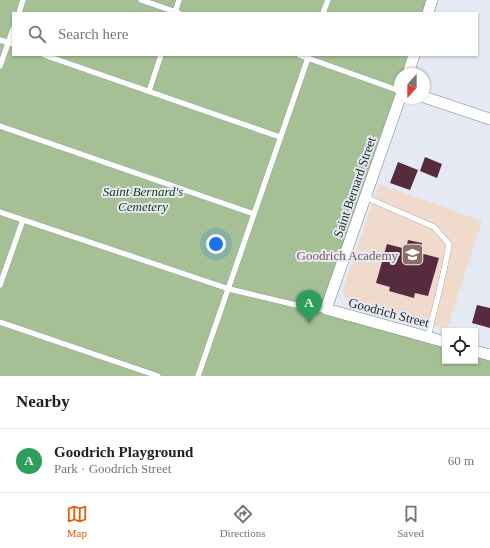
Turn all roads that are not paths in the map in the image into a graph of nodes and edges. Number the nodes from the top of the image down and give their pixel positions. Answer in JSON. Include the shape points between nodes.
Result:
{"nodes":[{"id":1,"x":23,"y":0,"type":"edge"},
{"id":2,"x":141,"y":0,"type":"edge"},
{"id":3,"x":180,"y":0,"type":"edge"},
{"id":4,"x":328,"y":0,"type":"edge"},
{"id":5,"x":432,"y":0,"type":"edge"},
{"id":6,"x":19,"y":12,"type":"edge"},
{"id":7,"x":173,"y":12,"type":"edge"},
{"id":8,"x":176,"y":12,"type":"edge"},
{"id":9,"x":323,"y":12,"type":"edge"},
{"id":10,"x":428,"y":12,"type":"edge"},
{"id":11,"x":12,"y":34,"type":"edge"},
{"id":12,"x":0,"y":40,"type":"edge"},
{"id":13,"x":10,"y":44,"type":"edge"},
{"id":14,"x":47,"y":56,"type":"edge"},
{"id":15,"x":161,"y":56,"type":"edge"},
{"id":16,"x":414,"y":56,"type":"edge"},
{"id":17,"x":308,"y":57,"type":"edge"},
{"id":18,"x":0,"y":66,"type":"edge"},
{"id":19,"x":410,"y":68,"type":"edge"},
{"id":20,"x":394,"y":89,"type":"edge"},
{"id":21,"x":149,"y":91,"type":"junction"},
{"id":22,"x":430,"y":99,"type":"edge"},
{"id":23,"x":398,"y":104,"type":"edge"},
{"id":24,"x":490,"y":119,"type":"edge"},
{"id":25,"x":0,"y":126,"type":"edge"},
{"id":26,"x":280,"y":138,"type":"junction"},
{"id":27,"x":365,"y":197,"type":"junction"},
{"id":28,"x":0,"y":212,"type":"edge"},
{"id":29,"x":254,"y":214,"type":"junction"},
{"id":30,"x":23,"y":220,"type":"junction"},
{"id":31,"x":0,"y":285,"type":"edge"},
{"id":32,"x":229,"y":289,"type":"junction"},
{"id":33,"x":326,"y":309,"type":"junction"},
{"id":34,"x":0,"y":322,"type":"edge"},
{"id":35,"x":428,"y":337,"type":"junction"},
{"id":36,"x":442,"y":341,"type":"edge"},
{"id":37,"x":478,"y":352,"type":"edge"},
{"id":38,"x":490,"y":355,"type":"edge"},
{"id":39,"x":158,"y":376,"type":"edge"},
{"id":40,"x":198,"y":376,"type":"edge"}],
"edges":[{"from":1,"to":6,"type":"lane"},
{"from":2,"to":7,"type":"lane"},
{"from":3,"to":8,"type":"lane"},
{"from":4,"to":9,"type":"lane"},
{"from":5,"to":10,"type":"street"},
{"from":11,"to":13,"type":"lane"},
{"from":12,"to":13,"type":"lane"},
{"from":13,"to":18,"type":"lane"},
{"from":14,"to":21,"type":"lane"},
{"from":15,"to":21,"type":"lane"},
{"from":16,"to":19,"type":"street"},
{"from":17,"to":20,"type":"lane"},
{"from":17,"to":26,"type":"lane"},
{"from":21,"to":26,"type":"lane"},
{"from":22,"to":24,"type":"street"},
{"from":23,"to":27,"type":"street","name":"Saint Bernard Street"},
{"from":25,"to":29,"type":"lane"},
{"from":26,"to":29,"type":"lane"},
{"from":27,"to":33,"type":"street","name":"Saint Bernard Street"},
{"from":27,"to":35,"type":"lane","via":[[434,227],[448,244],[445,272]]},
{"from":28,"to":30,"type":"lane"},
{"from":29,"to":32,"type":"lane"},
{"from":30,"to":31,"type":"lane"},
{"from":30,"to":32,"type":"lane"},
{"from":32,"to":33,"type":"lane","via":[[313,309]]},
{"from":32,"to":40,"type":"lane"},
{"from":33,"to":35,"type":"street","name":"Goodrich Street"},
{"from":34,"to":39,"type":"lane"},
{"from":35,"to":36,"type":"street","name":"Goodrich Street"},
{"from":37,"to":38,"type":"street"}]}
